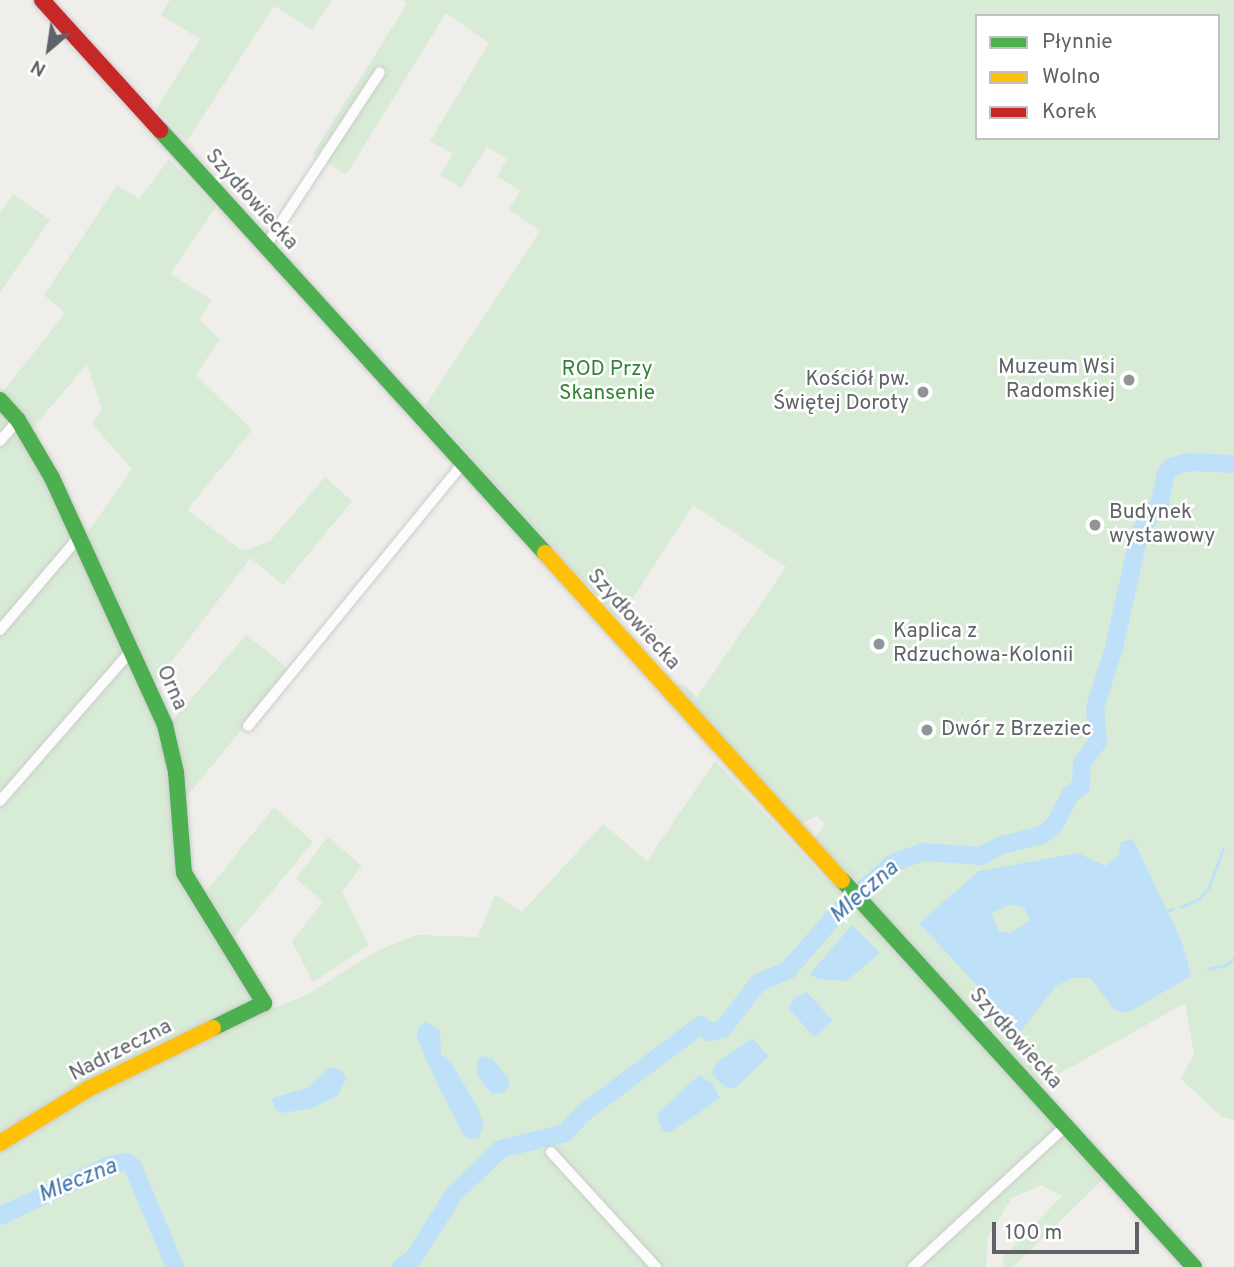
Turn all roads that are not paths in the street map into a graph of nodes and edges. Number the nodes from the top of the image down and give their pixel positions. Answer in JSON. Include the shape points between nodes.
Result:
{"nodes":[{"id":1,"x":41,"y":0,"type":"edge"},
{"id":2,"x":380,"y":72,"type":"dead end"},
{"id":3,"x":265,"y":247,"type":"junction"},
{"id":4,"x":0,"y":400,"type":"edge"},
{"id":5,"x":18,"y":420,"type":"junction"},
{"id":6,"x":0,"y":441,"type":"edge"},
{"id":7,"x":463,"y":463,"type":"junction"},
{"id":8,"x":78,"y":538,"type":"junction"},
{"id":9,"x":0,"y":630,"type":"edge"},
{"id":10,"x":131,"y":651,"type":"junction"},
{"id":11,"x":248,"y":726,"type":"dead end"},
{"id":12,"x":0,"y":801,"type":"edge"},
{"id":13,"x":264,"y":1003,"type":"joint"},
{"id":14,"x":1066,"y":1126,"type":"junction"},
{"id":15,"x":0,"y":1143,"type":"edge"},
{"id":16,"x":551,"y":1152,"type":"dead end"},
{"id":17,"x":656,"y":1267,"type":"edge"},
{"id":18,"x":914,"y":1267,"type":"edge"},
{"id":19,"x":1194,"y":1267,"type":"edge"}],
"edges":[{"from":1,"to":3,"type":"street","name":"Szydłowiecka"},
{"from":2,"to":3,"type":"street"},
{"from":3,"to":7,"type":"street","name":"Szydłowiecka"},
{"from":4,"to":5,"type":"street","name":"Orna"},
{"from":5,"to":6,"type":"street"},
{"from":5,"to":8,"type":"street","name":"Orna","via":[[52,478]]},
{"from":7,"to":11,"type":"street"},
{"from":7,"to":14,"type":"street","name":"Szydłowiecka"},
{"from":8,"to":9,"type":"street"},
{"from":8,"to":10,"type":"street","name":"Orna"},
{"from":10,"to":12,"type":"street"},
{"from":10,"to":13,"type":"street","name":"Orna","via":[[165,724],[176,772],[184,873]]},
{"from":13,"to":15,"type":"street","name":"Nadrzeczna","via":[[88,1089]]},
{"from":14,"to":18,"type":"street"},
{"from":14,"to":19,"type":"street","name":"Szydłowiecka"},
{"from":16,"to":17,"type":"street"}]}
